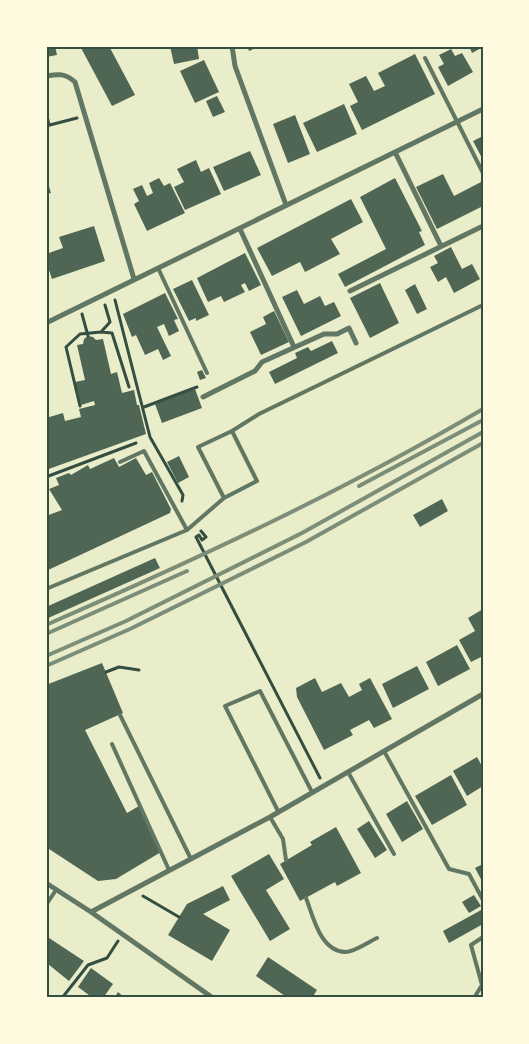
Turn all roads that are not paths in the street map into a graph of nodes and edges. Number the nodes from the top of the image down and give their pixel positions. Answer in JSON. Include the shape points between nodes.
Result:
{"nodes":[{"id":1,"x":232,"y":46,"type":"edge"},
{"id":2,"x":425,"y":58,"type":"dead end"},
{"id":3,"x":46,"y":76,"type":"edge"},
{"id":4,"x":483,"y":108,"type":"edge"},
{"id":5,"x":458,"y":121,"type":"junction"},
{"id":6,"x":395,"y":152,"type":"junction"},
{"id":7,"x":483,"y":173,"type":"edge"},
{"id":8,"x":286,"y":205,"type":"junction"},
{"id":9,"x":483,"y":226,"type":"edge"},
{"id":10,"x":240,"y":229,"type":"junction"},
{"id":11,"x":441,"y":246,"type":"junction"},
{"id":12,"x":158,"y":268,"type":"junction"},
{"id":13,"x":134,"y":278,"type":"junction"},
{"id":14,"x":350,"y":291,"type":"dead end"},
{"id":15,"x":483,"y":305,"type":"edge"},
{"id":16,"x":46,"y":323,"type":"edge"},
{"id":17,"x":356,"y":343,"type":"dead end"},
{"id":18,"x":294,"y":347,"type":"junction"},
{"id":19,"x":208,"y":373,"type":"dead end"},
{"id":20,"x":203,"y":397,"type":"road end"},
{"id":21,"x":232,"y":431,"type":"junction"},
{"id":22,"x":120,"y":462,"type":"dead end"},
{"id":23,"x":224,"y":498,"type":"junction"},
{"id":24,"x":187,"y":530,"type":"junction"},
{"id":25,"x":46,"y":589,"type":"edge"},
{"id":26,"x":483,"y":694,"type":"edge"},
{"id":27,"x":120,"y":715,"type":"dead end"},
{"id":28,"x":112,"y":744,"type":"dead end"},
{"id":29,"x":384,"y":752,"type":"junction"},
{"id":30,"x":348,"y":772,"type":"junction"},
{"id":31,"x":312,"y":792,"type":"junction"},
{"id":32,"x":278,"y":812,"type":"junction"},
{"id":33,"x":270,"y":817,"type":"junction"},
{"id":34,"x":394,"y":854,"type":"dead end"},
{"id":35,"x":191,"y":859,"type":"junction"},
{"id":36,"x":286,"y":860,"type":"dead end"},
{"id":37,"x":169,"y":870,"type":"junction"},
{"id":38,"x":46,"y":883,"type":"edge"},
{"id":39,"x":56,"y":890,"type":"junction"},
{"id":40,"x":306,"y":898,"type":"dead end"},
{"id":41,"x":483,"y":900,"type":"edge"},
{"id":42,"x":46,"y":905,"type":"edge"},
{"id":43,"x":91,"y":912,"type":"junction"},
{"id":44,"x":483,"y":937,"type":"edge"},
{"id":45,"x":377,"y":938,"type":"dead end"},
{"id":46,"x":212,"y":998,"type":"edge"},
{"id":47,"x":474,"y":998,"type":"edge"}],
"edges":[{"from":1,"to":8,"type":"street","via":[[236,66]]},
{"from":2,"to":5,"type":"lane"},
{"from":3,"to":13,"type":"street","via":[[62,74],[75,82]]},
{"from":4,"to":5,"type":"street"},
{"from":5,"to":6,"type":"street"},
{"from":5,"to":7,"type":"lane"},
{"from":6,"to":8,"type":"street"},
{"from":6,"to":11,"type":"street"},
{"from":8,"to":10,"type":"street"},
{"from":9,"to":11,"type":"street"},
{"from":10,"to":12,"type":"street"},
{"from":10,"to":18,"type":"street"},
{"from":11,"to":14,"type":"street"},
{"from":12,"to":13,"type":"street"},
{"from":12,"to":19,"type":"lane"},
{"from":13,"to":16,"type":"street"},
{"from":15,"to":21,"type":"lane","via":[[259,414]]},
{"from":17,"to":18,"type":"street","via":[[349,328]]},
{"from":18,"to":20,"type":"street"},
{"from":21,"to":23,"type":"lane","via":[[257,482]]},
{"from":21,"to":23,"type":"lane","via":[[198,447]]},
{"from":22,"to":24,"type":"lane","via":[[144,451]]},
{"from":23,"to":24,"type":"lane"},
{"from":24,"to":25,"type":"lane"},
{"from":26,"to":29,"type":"street"},
{"from":27,"to":35,"type":"lane"},
{"from":28,"to":37,"type":"lane"},
{"from":29,"to":30,"type":"street"},
{"from":29,"to":41,"type":"lane","via":[[449,870],[469,874]]},
{"from":30,"to":31,"type":"street"},
{"from":30,"to":34,"type":"lane"},
{"from":31,"to":32,"type":"street"},
{"from":31,"to":32,"type":"lane","via":[[260,691],[225,706]]},
{"from":32,"to":33,"type":"street"},
{"from":33,"to":35,"type":"street"},
{"from":33,"to":36,"type":"lane","via":[[283,839]]},
{"from":35,"to":37,"type":"street"},
{"from":37,"to":43,"type":"street"},
{"from":38,"to":39,"type":"street"},
{"from":39,"to":42,"type":"lane"},
{"from":39,"to":43,"type":"street"},
{"from":40,"to":45,"type":"lane","via":[[321,936],[337,950],[352,950]]},
{"from":43,"to":46,"type":"street"},
{"from":44,"to":47,"type":"lane","via":[[472,945],[482,985]]}]}
